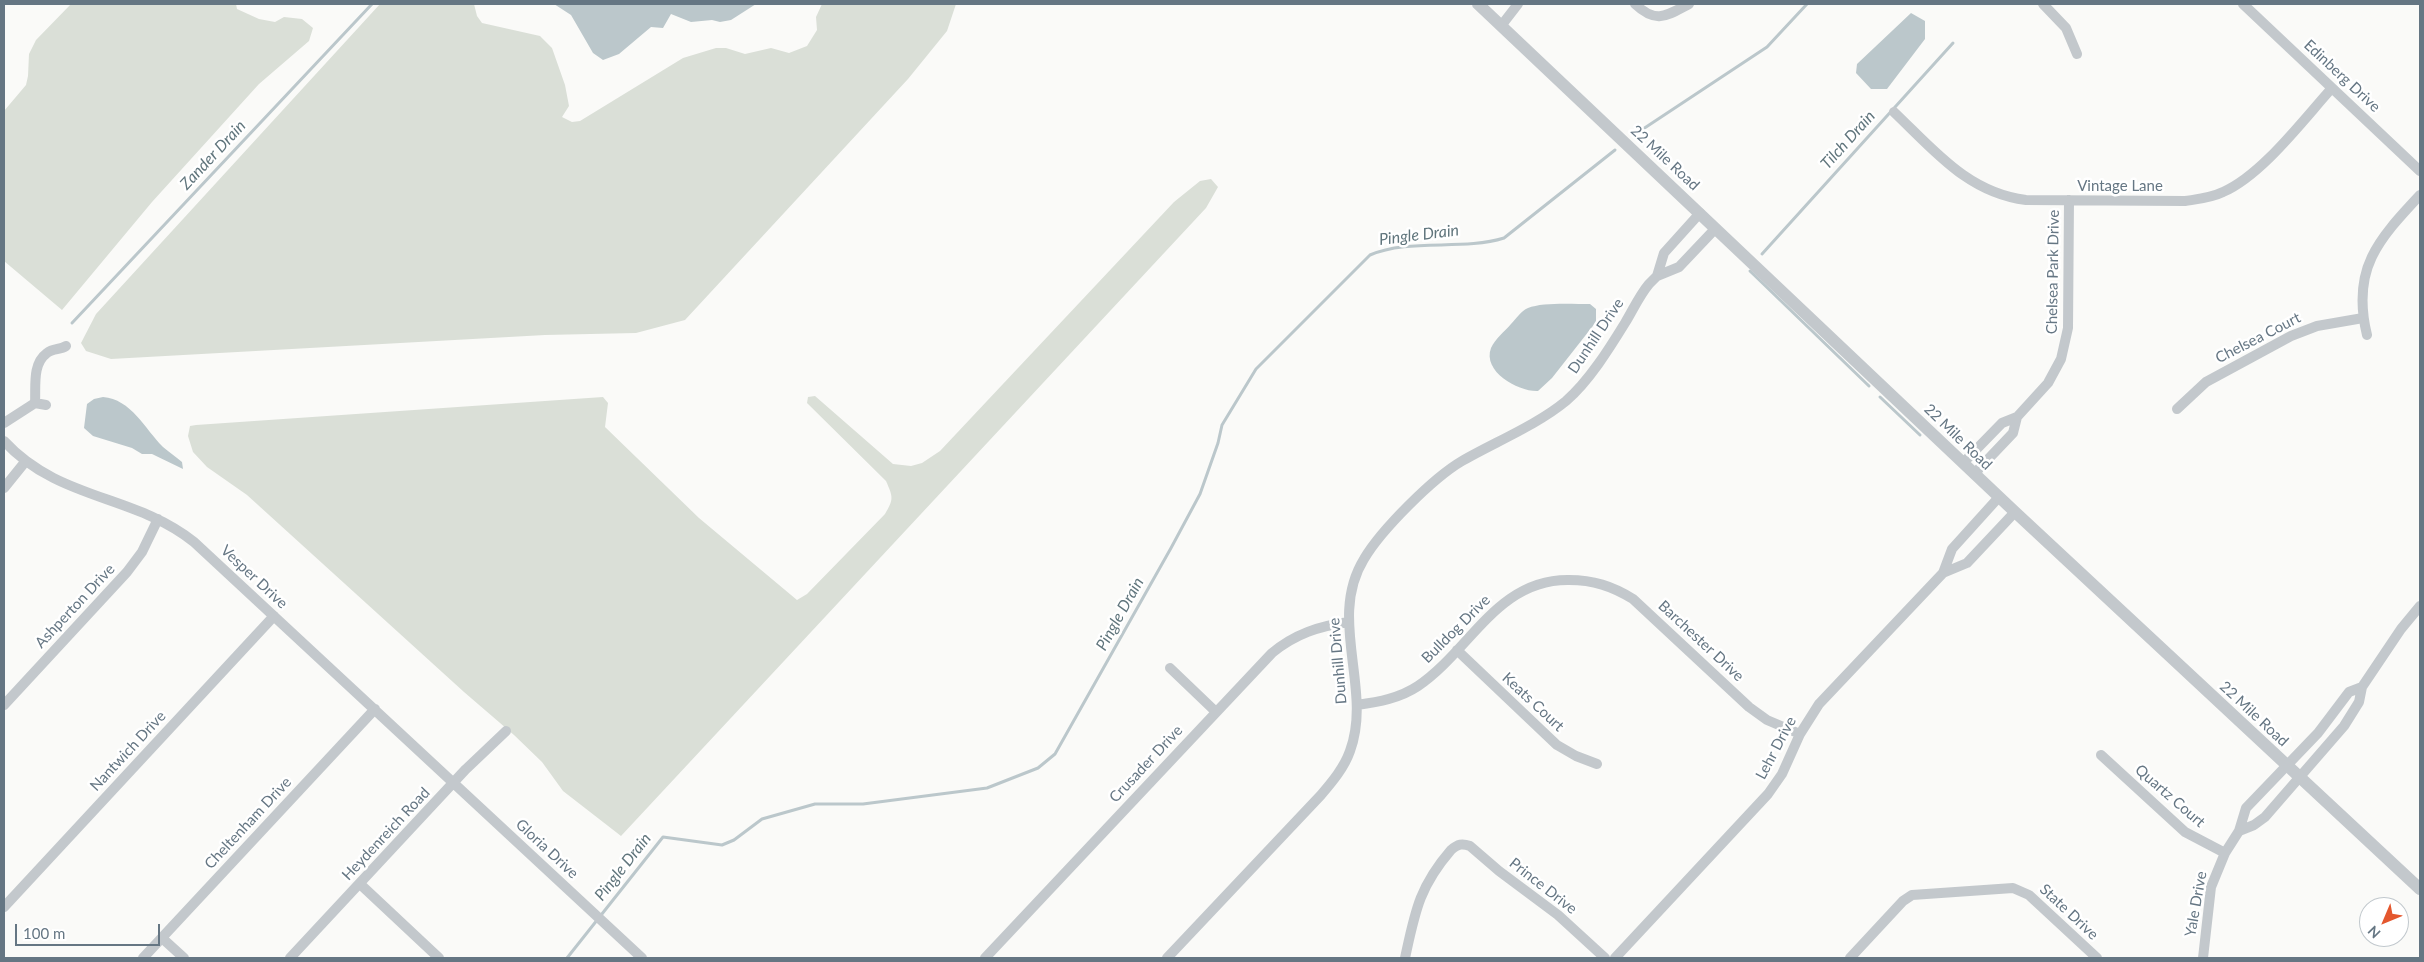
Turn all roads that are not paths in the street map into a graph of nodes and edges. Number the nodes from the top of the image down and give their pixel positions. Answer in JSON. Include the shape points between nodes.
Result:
{"nodes":[{"id":1,"x":1518,"y":4,"type":"edge"},
{"id":2,"x":1635,"y":4,"type":"edge"},
{"id":3,"x":1689,"y":4,"type":"edge"},
{"id":4,"x":2043,"y":4,"type":"edge"},
{"id":5,"x":2243,"y":4,"type":"edge"},
{"id":6,"x":1485,"y":6,"type":"edge"},
{"id":7,"x":1501,"y":26,"type":"junction"},
{"id":8,"x":2077,"y":54,"type":"dead end"},
{"id":9,"x":2332,"y":88,"type":"junction"},
{"id":10,"x":1894,"y":112,"type":"dead end"},
{"id":11,"x":2420,"y":171,"type":"edge"},
{"id":12,"x":2420,"y":195,"type":"edge"},
{"id":13,"x":2069,"y":200,"type":"junction"},
{"id":14,"x":1700,"y":213,"type":"junction"},
{"id":15,"x":1715,"y":229,"type":"junction"},
{"id":16,"x":1657,"y":276,"type":"junction"},
{"id":17,"x":2363,"y":318,"type":"junction"},
{"id":18,"x":2367,"y":335,"type":"dead end"},
{"id":19,"x":66,"y":346,"type":"dead end"},
{"id":20,"x":35,"y":403,"type":"junction"},
{"id":21,"x":46,"y":405,"type":"dead end"},
{"id":22,"x":2177,"y":409,"type":"dead end"},
{"id":23,"x":2018,"y":417,"type":"junction"},
{"id":24,"x":4,"y":423,"type":"edge"},
{"id":25,"x":4,"y":441,"type":"edge"},
{"id":26,"x":25,"y":462,"type":"junction"},
{"id":27,"x":1963,"y":463,"type":"junction"},
{"id":28,"x":1974,"y":474,"type":"junction"},
{"id":29,"x":4,"y":488,"type":"edge"},
{"id":30,"x":1999,"y":497,"type":"junction"},
{"id":31,"x":2015,"y":512,"type":"junction"},
{"id":32,"x":158,"y":519,"type":"junction"},
{"id":33,"x":1943,"y":574,"type":"junction"},
{"id":34,"x":1578,"y":580,"type":"joint"},
{"id":35,"x":2420,"y":606,"type":"edge"},
{"id":36,"x":274,"y":616,"type":"junction"},
{"id":37,"x":1349,"y":622,"type":"junction"},
{"id":38,"x":1457,"y":650,"type":"junction"},
{"id":39,"x":1170,"y":668,"type":"dead end"},
{"id":40,"x":2362,"y":687,"type":"junction"},
{"id":41,"x":4,"y":705,"type":"edge"},
{"id":42,"x":1357,"y":705,"type":"junction"},
{"id":43,"x":375,"y":709,"type":"junction"},
{"id":44,"x":1216,"y":712,"type":"junction"},
{"id":45,"x":506,"y":732,"type":"dead end"},
{"id":46,"x":1800,"y":734,"type":"junction"},
{"id":47,"x":2102,"y":755,"type":"dead end"},
{"id":48,"x":1597,"y":764,"type":"dead end"},
{"id":49,"x":2286,"y":766,"type":"junction"},
{"id":50,"x":2299,"y":778,"type":"junction"},
{"id":51,"x":454,"y":783,"type":"junction"},
{"id":52,"x":2239,"y":831,"type":"junction"},
{"id":53,"x":2224,"y":853,"type":"junction"},
{"id":54,"x":360,"y":884,"type":"junction"},
{"id":55,"x":2420,"y":889,"type":"edge"},
{"id":56,"x":4,"y":907,"type":"edge"},
{"id":57,"x":162,"y":938,"type":"junction"},
{"id":58,"x":143,"y":958,"type":"edge"},
{"id":59,"x":184,"y":958,"type":"edge"},
{"id":60,"x":290,"y":958,"type":"edge"},
{"id":61,"x":437,"y":958,"type":"edge"},
{"id":62,"x":642,"y":958,"type":"edge"},
{"id":63,"x":985,"y":958,"type":"edge"},
{"id":64,"x":1167,"y":958,"type":"edge"},
{"id":65,"x":1405,"y":958,"type":"edge"},
{"id":66,"x":1605,"y":958,"type":"edge"},
{"id":67,"x":1615,"y":958,"type":"edge"},
{"id":68,"x":1850,"y":958,"type":"edge"},
{"id":69,"x":2097,"y":958,"type":"edge"},
{"id":70,"x":2203,"y":958,"type":"edge"}],
"edges":[{"from":1,"to":7,"type":"street"},
{"from":2,"to":3,"type":"street","via":[[1654,17],[1666,16]]},
{"from":4,"to":8,"type":"street","via":[[2066,28]]},
{"from":5,"to":9,"type":"street","name":"Edinberg Drive"},
{"from":6,"to":7,"type":"street","name":"22 Mile Road"},
{"from":7,"to":14,"type":"street","name":"22 Mile Road"},
{"from":9,"to":11,"type":"street","name":"Edinberg Drive"},
{"from":9,"to":13,"type":"street","name":"Vintage Lane","via":[[2253,172],[2224,192],[2185,201]]},
{"from":10,"to":13,"type":"street","name":"Vintage Lane","via":[[1954,169],[1981,188],[2014,199]]},
{"from":12,"to":17,"type":"street","via":[[2383,235],[2370,258],[2364,282]]},
{"from":13,"to":23,"type":"street","name":"Chelsea Park Drive","via":[[2066,344],[2048,383]]},
{"from":14,"to":15,"type":"street","name":"22 Mile Road"},
{"from":14,"to":16,"type":"street","name":"Dunhill Drive","via":[[1664,252]]},
{"from":15,"to":16,"type":"street","name":"Dunhill Drive","via":[[1679,267]]},
{"from":15,"to":27,"type":"street","name":"22 Mile Road"},
{"from":16,"to":37,"type":"street","name":"Dunhill Drive","via":[[1575,392],[1555,409],[1448,470],[1375,543],[1362,561],[1353,585]]},
{"from":17,"to":18,"type":"street"},
{"from":17,"to":22,"type":"street","name":"Chelsea Court","via":[[2317,326],[2291,336],[2206,382]]},
{"from":19,"to":20,"type":"street","via":[[48,352],[41,359],[36,371]]},
{"from":20,"to":21,"type":"street"},
{"from":20,"to":24,"type":"street"},
{"from":23,"to":27,"type":"street","name":"Chelsea Park Drive","via":[[2002,422]]},
{"from":23,"to":28,"type":"street","name":"Chelsea Park Drive","via":[[2013,433]]},
{"from":25,"to":26,"type":"street","name":"Vesper Drive"},
{"from":26,"to":29,"type":"street"},
{"from":26,"to":32,"type":"street","name":"Vesper Drive","via":[[59,482]]},
{"from":27,"to":28,"type":"street","name":"22 Mile Road"},
{"from":28,"to":30,"type":"street","name":"22 Mile Road"},
{"from":30,"to":31,"type":"street","name":"22 Mile Road"},
{"from":30,"to":33,"type":"street","name":"Lehr Drive","via":[[1952,548]]},
{"from":31,"to":33,"type":"street","name":"Lehr Drive","via":[[1966,563]]},
{"from":31,"to":49,"type":"street","name":"22 Mile Road"},
{"from":32,"to":36,"type":"street","name":"Vesper Drive","via":[[194,542]]},
{"from":32,"to":41,"type":"street","name":"Ashperton Drive","via":[[148,543],[132,567]]},
{"from":33,"to":46,"type":"street","name":"Lehr Drive","via":[[1819,704]]},
{"from":34,"to":38,"type":"street","name":"Bulldog Drive","via":[[1553,581],[1515,595],[1501,604]]},
{"from":34,"to":46,"type":"street","name":"Barchester Drive","via":[[1608,586],[1633,599],[1749,707],[1767,720]]},
{"from":35,"to":40,"type":"street"},
{"from":36,"to":43,"type":"street","name":"Vesper Drive"},
{"from":36,"to":56,"type":"street","name":"Nantwich Drive"},
{"from":37,"to":42,"type":"street","name":"Dunhill Drive"},
{"from":37,"to":44,"type":"street","name":"Crusader Drive","via":[[1324,626],[1291,639],[1272,653]]},
{"from":38,"to":42,"type":"street","name":"Bulldog Drive","via":[[1428,679],[1407,692]]},
{"from":38,"to":48,"type":"street","name":"Keats Court","via":[[1557,745]]},
{"from":39,"to":44,"type":"street"},
{"from":40,"to":49,"type":"street","name":"Yale Drive","via":[[2349,692],[2324,726]]},
{"from":40,"to":50,"type":"street","via":[[2359,702],[2344,726]]},
{"from":42,"to":64,"type":"street","name":"Dunhill Drive","via":[[1357,724],[1350,753],[1331,784]]},
{"from":43,"to":51,"type":"street","name":"Vesper Drive"},
{"from":43,"to":57,"type":"street","name":"Cheltenham Drive"},
{"from":44,"to":63,"type":"street","name":"Crusader Drive"},
{"from":45,"to":51,"type":"street","name":"Heydenreich Road"},
{"from":46,"to":67,"type":"street","name":"Lehr Drive","via":[[1782,774],[1768,794]]},
{"from":47,"to":53,"type":"street","name":"Quartz Court","via":[[2186,832]]},
{"from":49,"to":50,"type":"street","name":"22 Mile Road"},
{"from":49,"to":52,"type":"street","name":"Yale Drive","via":[[2246,808]]},
{"from":50,"to":52,"type":"street","via":[[2265,818]]},
{"from":50,"to":55,"type":"street","name":"22 Mile Road"},
{"from":51,"to":54,"type":"street","name":"Heydenreich Road"},
{"from":51,"to":62,"type":"street","name":"Gloria Drive"},
{"from":52,"to":53,"type":"street","name":"Yale Drive"},
{"from":53,"to":70,"type":"street","name":"Yale Drive","via":[[2211,887]]},
{"from":54,"to":60,"type":"street","name":"Heydenreich Road"},
{"from":54,"to":61,"type":"street"},
{"from":57,"to":58,"type":"street","name":"Cheltenham Drive"},
{"from":57,"to":59,"type":"street"},
{"from":65,"to":66,"type":"street","name":"Prince Drive","via":[[1424,886],[1446,856],[1460,844],[1470,846]]},
{"from":68,"to":69,"type":"street","name":"State Drive","via":[[1912,895],[2019,889]]}]}
